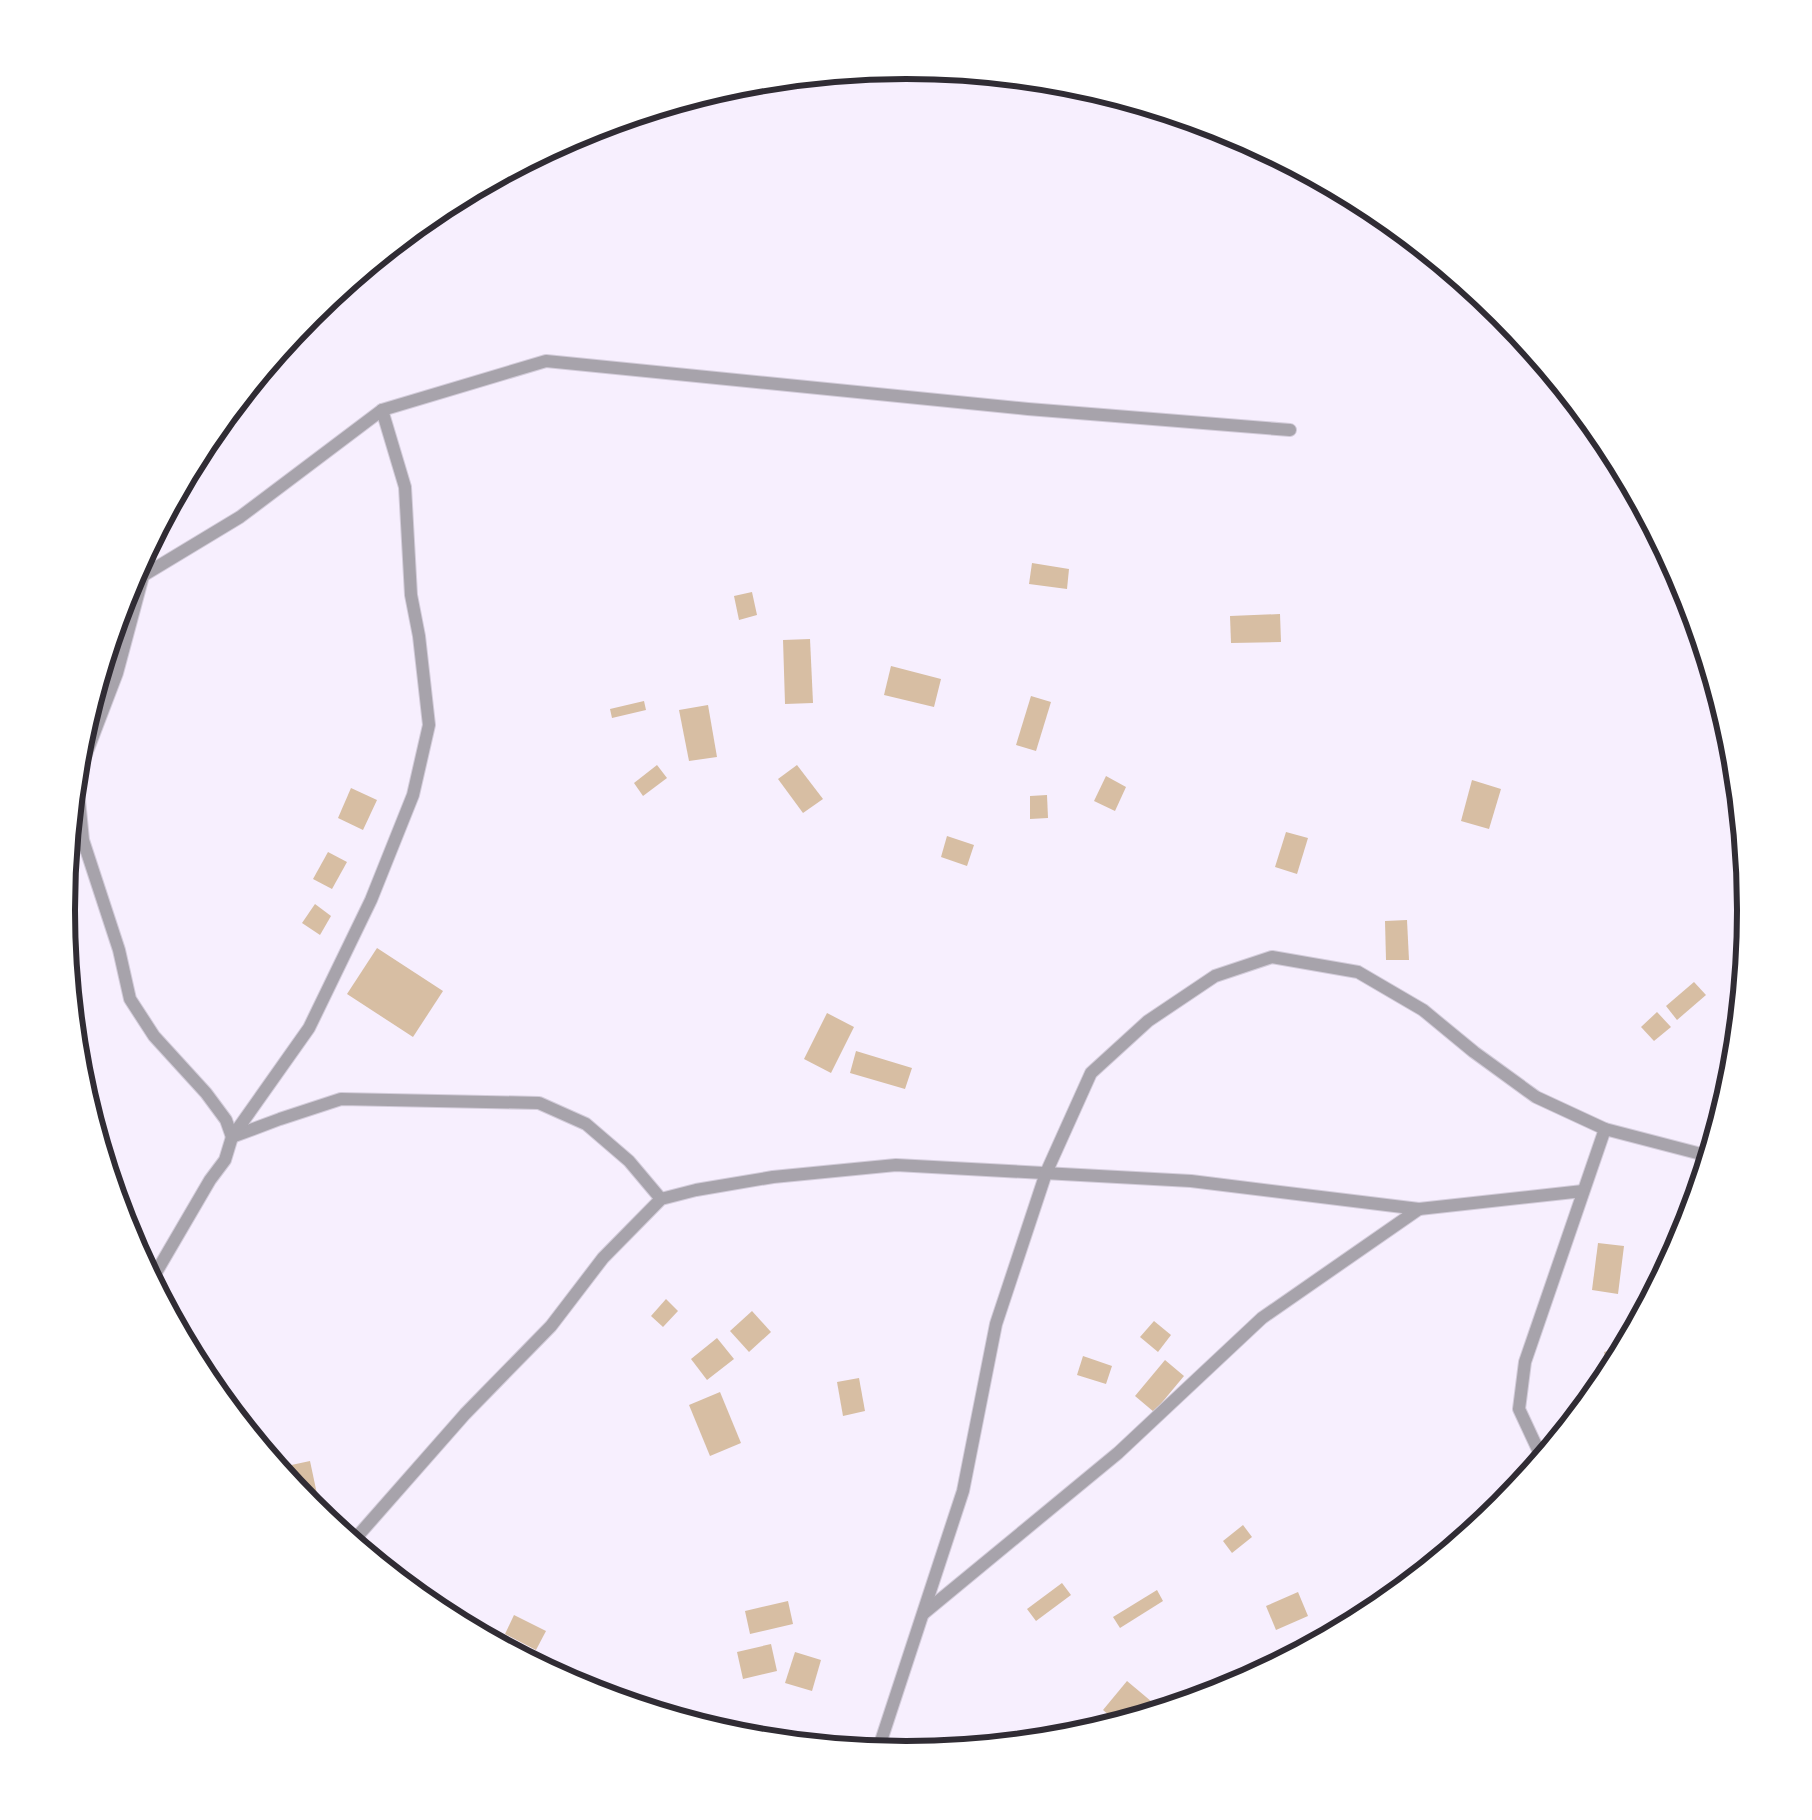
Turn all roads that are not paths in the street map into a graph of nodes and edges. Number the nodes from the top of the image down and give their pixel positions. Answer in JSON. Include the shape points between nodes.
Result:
{"nodes":[{"id":1,"x":382,"y":410,"type":"junction"},
{"id":2,"x":1290,"y":430,"type":"dead end"},
{"id":3,"x":146,"y":575,"type":"edge"},
{"id":4,"x":133,"y":607,"type":"edge"},
{"id":5,"x":95,"y":731,"type":"edge"},
{"id":6,"x":81,"y":817,"type":"edge"},
{"id":7,"x":1605,"y":1129,"type":"junction"},
{"id":8,"x":232,"y":1137,"type":"junction"},
{"id":9,"x":1700,"y":1154,"type":"edge"},
{"id":10,"x":1046,"y":1173,"type":"junction"},
{"id":11,"x":1583,"y":1191,"type":"junction"},
{"id":12,"x":661,"y":1199,"type":"junction"},
{"id":13,"x":1419,"y":1209,"type":"junction"},
{"id":14,"x":157,"y":1270,"type":"edge"},
{"id":15,"x":1538,"y":1449,"type":"edge"},
{"id":16,"x":358,"y":1535,"type":"edge"},
{"id":17,"x":923,"y":1613,"type":"junction"},
{"id":18,"x":881,"y":1740,"type":"edge"}],
"edges":[{"from":1,"to":2,"type":"street","via":[[546,361],[1028,409]]},
{"from":1,"to":3,"type":"street","via":[[240,517]]},
{"from":1,"to":8,"type":"street","via":[[406,487],[411,595],[429,726],[413,796],[371,900],[309,1028]]},
{"from":4,"to":5,"type":"street","via":[[117,673]]},
{"from":6,"to":8,"type":"street","via":[[83,840],[119,950],[130,999],[154,1036],[226,1120]]},
{"from":7,"to":9,"type":"street"},
{"from":7,"to":10,"type":"street","via":[[1536,1097],[1423,1010],[1358,972],[1272,957],[1215,976],[1148,1021],[1091,1073]]},
{"from":7,"to":11,"type":"street"},
{"from":8,"to":12,"type":"street","via":[[341,1099],[539,1103],[586,1124],[628,1161]]},
{"from":8,"to":14,"type":"street","via":[[225,1160]]},
{"from":10,"to":12,"type":"street","via":[[896,1165],[773,1177]]},
{"from":10,"to":13,"type":"street","via":[[1191,1182]]},
{"from":10,"to":17,"type":"street","via":[[996,1324],[963,1491]]},
{"from":11,"to":13,"type":"street"},
{"from":11,"to":15,"type":"street","via":[[1525,1362],[1519,1409]]},
{"from":12,"to":16,"type":"street","via":[[602,1258],[551,1326],[465,1414]]},
{"from":13,"to":17,"type":"street","via":[[1262,1318],[1118,1452]]},
{"from":17,"to":18,"type":"street"}]}
